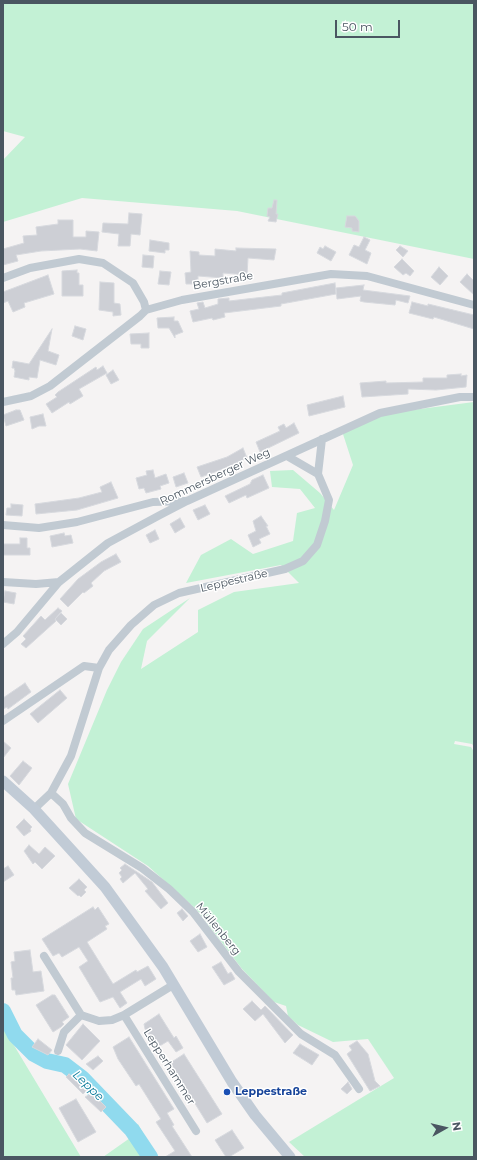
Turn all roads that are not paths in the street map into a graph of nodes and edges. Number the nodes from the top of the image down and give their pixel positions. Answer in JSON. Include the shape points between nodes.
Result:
{"nodes":[{"id":1,"x":3,"y":278,"type":"edge"},
{"id":2,"x":474,"y":306,"type":"edge"},
{"id":3,"x":146,"y":310,"type":"junction"},
{"id":4,"x":474,"y":397,"type":"edge"},
{"id":5,"x":3,"y":402,"type":"edge"},
{"id":6,"x":322,"y":439,"type":"junction"},
{"id":7,"x":287,"y":456,"type":"junction"},
{"id":8,"x":318,"y":474,"type":"junction"},
{"id":9,"x":187,"y":501,"type":"junction"},
{"id":10,"x":3,"y":525,"type":"edge"},
{"id":11,"x":3,"y":582,"type":"edge"},
{"id":12,"x":59,"y":582,"type":"junction"},
{"id":13,"x":3,"y":644,"type":"edge"},
{"id":14,"x":99,"y":668,"type":"junction"},
{"id":15,"x":3,"y":721,"type":"edge"},
{"id":16,"x":3,"y":781,"type":"edge"},
{"id":17,"x":51,"y":793,"type":"junction"},
{"id":18,"x":34,"y":809,"type":"junction"},
{"id":19,"x":44,"y":956,"type":"dead end"},
{"id":20,"x":173,"y":985,"type":"junction"},
{"id":21,"x":81,"y":1015,"type":"junction"},
{"id":22,"x":124,"y":1015,"type":"junction"},
{"id":23,"x":58,"y":1051,"type":"dead end"},
{"id":24,"x":359,"y":1089,"type":"dead end"},
{"id":25,"x":196,"y":1131,"type":"dead end"},
{"id":26,"x":290,"y":1157,"type":"edge"}],
"edges":[{"from":1,"to":3,"type":"street","via":[[30,268],[80,259],[102,263],[133,283]]},
{"from":2,"to":3,"type":"street","name":"Bergstraße","via":[[367,276],[331,274],[182,300]]},
{"from":3,"to":5,"type":"street","name":"Bergstraße","via":[[50,386],[31,396]]},
{"from":4,"to":6,"type":"street","name":"Rommersberger Weg","via":[[460,397],[380,413]]},
{"from":6,"to":7,"type":"street","name":"Rommersberger Weg"},
{"from":6,"to":8,"type":"street","name":"Leppestraße"},
{"from":7,"to":8,"type":"street"},
{"from":7,"to":9,"type":"street","name":"Rommersberger Weg"},
{"from":8,"to":14,"type":"street","name":"Leppestraße","via":[[329,500],[328,507],[317,545],[302,561],[285,569],[179,593],[154,606],[131,625],[109,650]]},
{"from":9,"to":10,"type":"street","via":[[153,502],[77,522],[39,528]]},
{"from":9,"to":12,"type":"street","name":"Rommersberger Weg","via":[[108,543]]},
{"from":11,"to":12,"type":"street"},
{"from":12,"to":13,"type":"street","name":"Rommersberger Weg","via":[[17,632]]},
{"from":14,"to":15,"type":"street","via":[[84,666]]},
{"from":14,"to":17,"type":"street","name":"Leppestraße","via":[[72,756]]},
{"from":16,"to":18,"type":"main road"},
{"from":17,"to":18,"type":"street","name":"Leppestraße"},
{"from":17,"to":24,"type":"street","name":"Müllenberg","via":[[84,833],[142,868],[193,912],[239,972],[301,1034],[335,1055]]},
{"from":18,"to":20,"type":"main road","via":[[105,887],[138,931]]},
{"from":19,"to":21,"type":"street"},
{"from":20,"to":22,"type":"street"},
{"from":20,"to":26,"type":"main road","via":[[232,1082]]},
{"from":21,"to":22,"type":"street","via":[[99,1021],[112,1020]]},
{"from":21,"to":23,"type":"street","via":[[64,1032]]},
{"from":22,"to":25,"type":"street","name":"Lepperhammer"}]}
